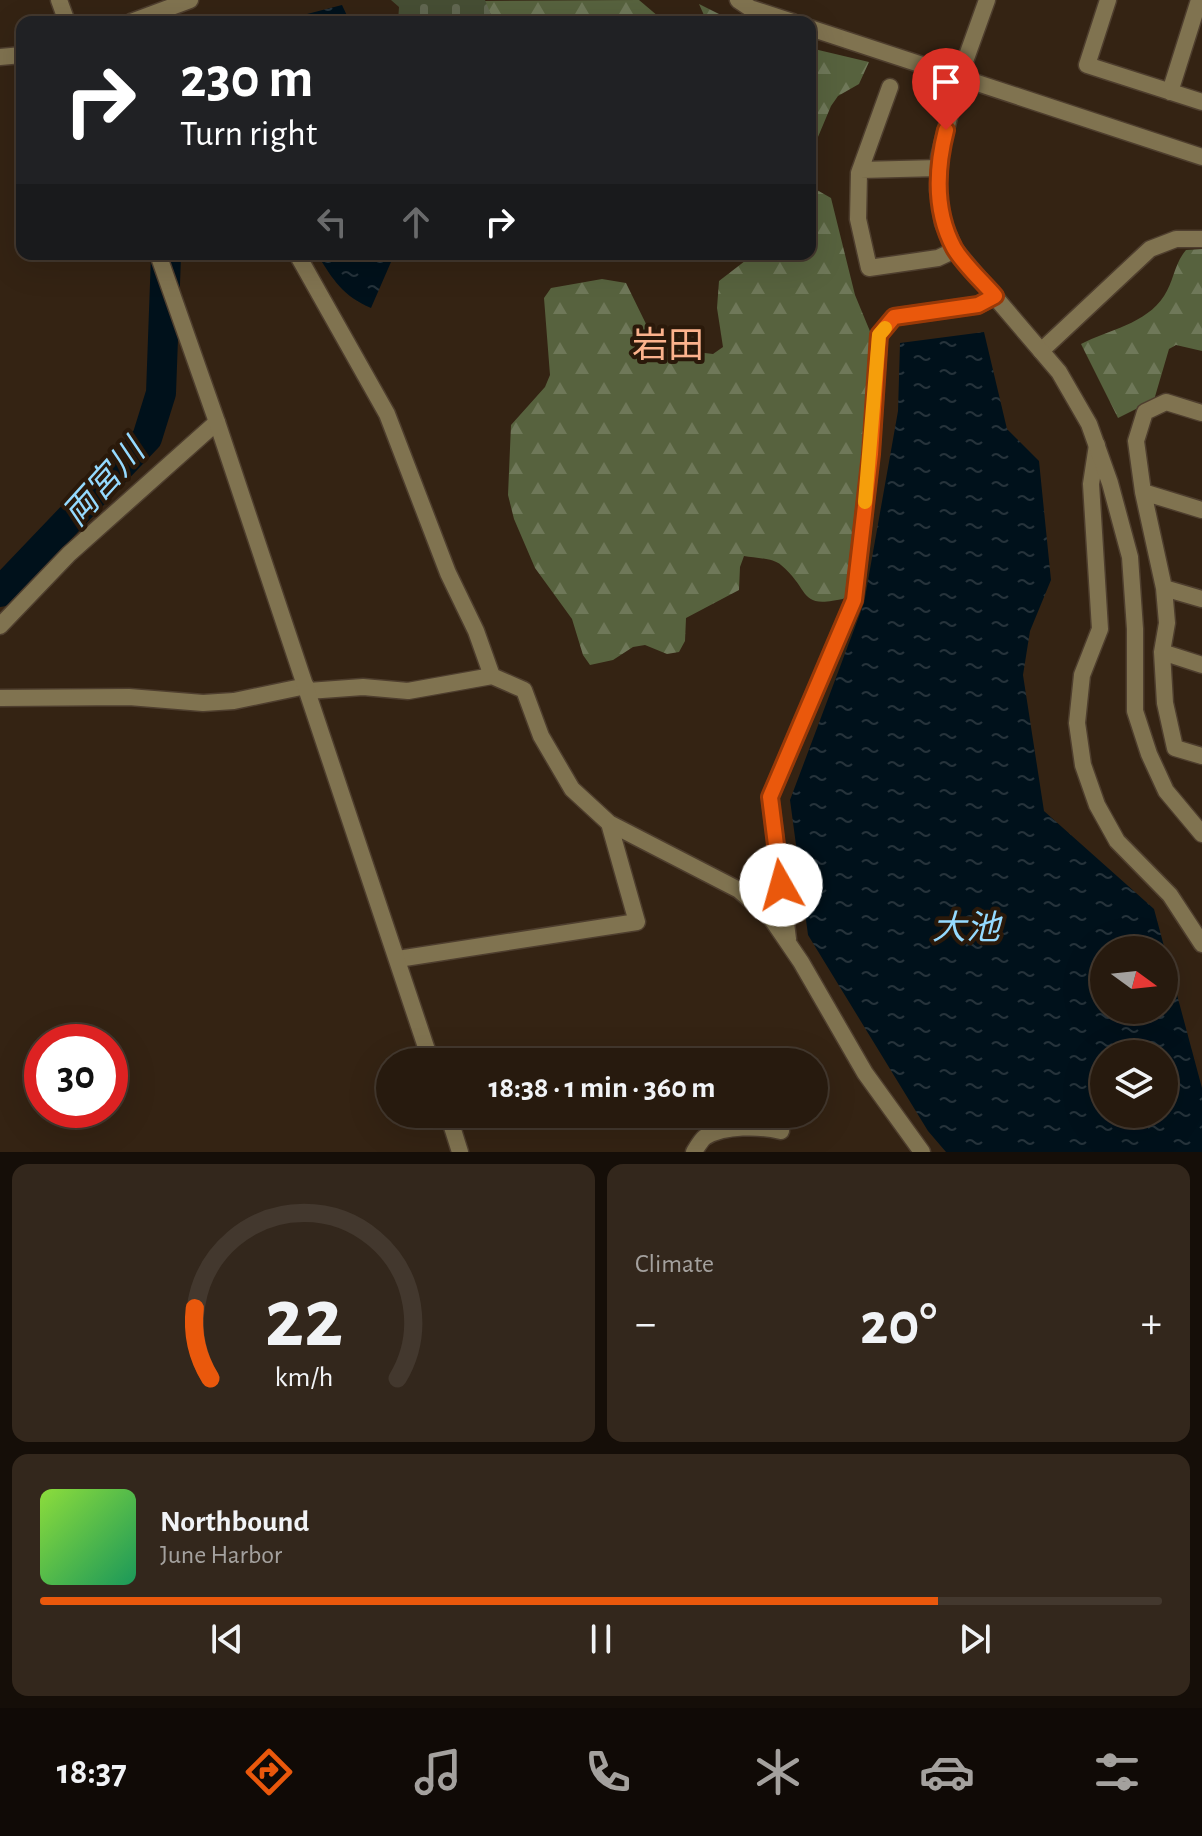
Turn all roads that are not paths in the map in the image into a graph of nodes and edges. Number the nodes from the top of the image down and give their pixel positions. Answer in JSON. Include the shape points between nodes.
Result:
{"nodes":[{"id":1,"x":190,"y":0,"type":"edge"},
{"id":2,"x":738,"y":0,"type":"edge"},
{"id":3,"x":987,"y":0,"type":"edge"},
{"id":4,"x":1108,"y":0,"type":"edge"},
{"id":5,"x":1199,"y":0,"type":"edge"},
{"id":6,"x":162,"y":16,"type":"edge"},
{"id":7,"x":775,"y":16,"type":"edge"},
{"id":8,"x":816,"y":30,"type":"edge"},
{"id":9,"x":959,"y":78,"type":"junction"},
{"id":10,"x":890,"y":87,"type":"dead end"},
{"id":11,"x":1170,"y":92,"type":"junction"},
{"id":12,"x":1202,"y":102,"type":"edge"},
{"id":13,"x":1202,"y":157,"type":"edge"},
{"id":14,"x":939,"y":168,"type":"junction"},
{"id":15,"x":860,"y":170,"type":"junction"},
{"id":16,"x":1202,"y":239,"type":"edge"},
{"id":17,"x":955,"y":250,"type":"junction"},
{"id":18,"x":160,"y":260,"type":"edge"},
{"id":19,"x":300,"y":260,"type":"edge"},
{"id":20,"x":995,"y":296,"type":"junction"},
{"id":21,"x":1041,"y":351,"type":"junction"},
{"id":22,"x":1202,"y":413,"type":"edge"},
{"id":23,"x":217,"y":422,"type":"junction"},
{"id":24,"x":1097,"y":445,"type":"junction"},
{"id":25,"x":1143,"y":492,"type":"junction"},
{"id":26,"x":1202,"y":510,"type":"edge"},
{"id":27,"x":1164,"y":588,"type":"junction"},
{"id":28,"x":1202,"y":599,"type":"edge"},
{"id":29,"x":0,"y":626,"type":"edge"},
{"id":30,"x":1162,"y":652,"type":"junction"},
{"id":31,"x":1202,"y":665,"type":"edge"},
{"id":32,"x":492,"y":676,"type":"junction"},
{"id":33,"x":307,"y":688,"type":"junction"},
{"id":34,"x":0,"y":698,"type":"edge"},
{"id":35,"x":1202,"y":756,"type":"edge"},
{"id":36,"x":609,"y":823,"type":"junction"},
{"id":37,"x":1202,"y":834,"type":"edge"},
{"id":38,"x":788,"y":943,"type":"junction"},
{"id":39,"x":1202,"y":944,"type":"edge"},
{"id":40,"x":398,"y":959,"type":"junction"},
{"id":41,"x":427,"y":1048,"type":"edge"},
{"id":42,"x":452,"y":1128,"type":"edge"},
{"id":43,"x":781,"y":1131,"type":"dead end"},
{"id":44,"x":460,"y":1152,"type":"edge"},
{"id":45,"x":694,"y":1152,"type":"edge"},
{"id":46,"x":922,"y":1152,"type":"edge"}],
"edges":[{"from":1,"to":6,"type":"street"},
{"from":2,"to":7,"type":"street"},
{"from":3,"to":9,"type":"street"},
{"from":4,"to":11,"type":"street","via":[[1087,65]]},
{"from":5,"to":11,"type":"street"},
{"from":8,"to":9,"type":"street"},
{"from":9,"to":13,"type":"street"},
{"from":9,"to":14,"type":"street"},
{"from":10,"to":15,"type":"street"},
{"from":11,"to":12,"type":"street"},
{"from":14,"to":15,"type":"street"},
{"from":14,"to":17,"type":"street","via":[[943,223]]},
{"from":15,"to":17,"type":"street","via":[[858,219],[869,268],[938,258]]},
{"from":16,"to":21,"type":"street","via":[[1176,239],[1150,249]]},
{"from":17,"to":20,"type":"street"},
{"from":18,"to":23,"type":"street"},
{"from":19,"to":32,"type":"street","via":[[387,414]]},
{"from":20,"to":21,"type":"street"},
{"from":20,"to":38,"type":"street","via":[[978,305],[894,317],[879,335],[854,600],[770,797]]},
{"from":21,"to":24,"type":"street","via":[[1059,372]]},
{"from":22,"to":25,"type":"street","via":[[1166,402],[1145,412],[1136,441]]},
{"from":23,"to":29,"type":"street","via":[[69,554]]},
{"from":23,"to":33,"type":"street"},
{"from":24,"to":37,"type":"street","via":[[1130,557],[1135,711],[1166,791]]},
{"from":24,"to":39,"type":"street","via":[[1091,484],[1100,629],[1082,675],[1077,723],[1083,765],[1117,841],[1170,895]]},
{"from":25,"to":26,"type":"street"},
{"from":25,"to":27,"type":"street"},
{"from":27,"to":28,"type":"street"},
{"from":27,"to":30,"type":"street","via":[[1167,623]]},
{"from":30,"to":31,"type":"street"},
{"from":30,"to":35,"type":"street","via":[[1175,748]]},
{"from":32,"to":33,"type":"street","via":[[408,691]]},
{"from":32,"to":36,"type":"street","via":[[524,690],[541,736],[572,789]]},
{"from":33,"to":34,"type":"street","via":[[203,703],[129,697]]},
{"from":33,"to":40,"type":"street"},
{"from":36,"to":38,"type":"street","via":[[739,890],[771,918]]},
{"from":36,"to":40,"type":"street","via":[[637,922]]},
{"from":38,"to":46,"type":"street","via":[[865,1073]]},
{"from":40,"to":41,"type":"street"},
{"from":42,"to":44,"type":"street"},
{"from":43,"to":45,"type":"street","via":[[731,1129],[704,1137]]}]}
